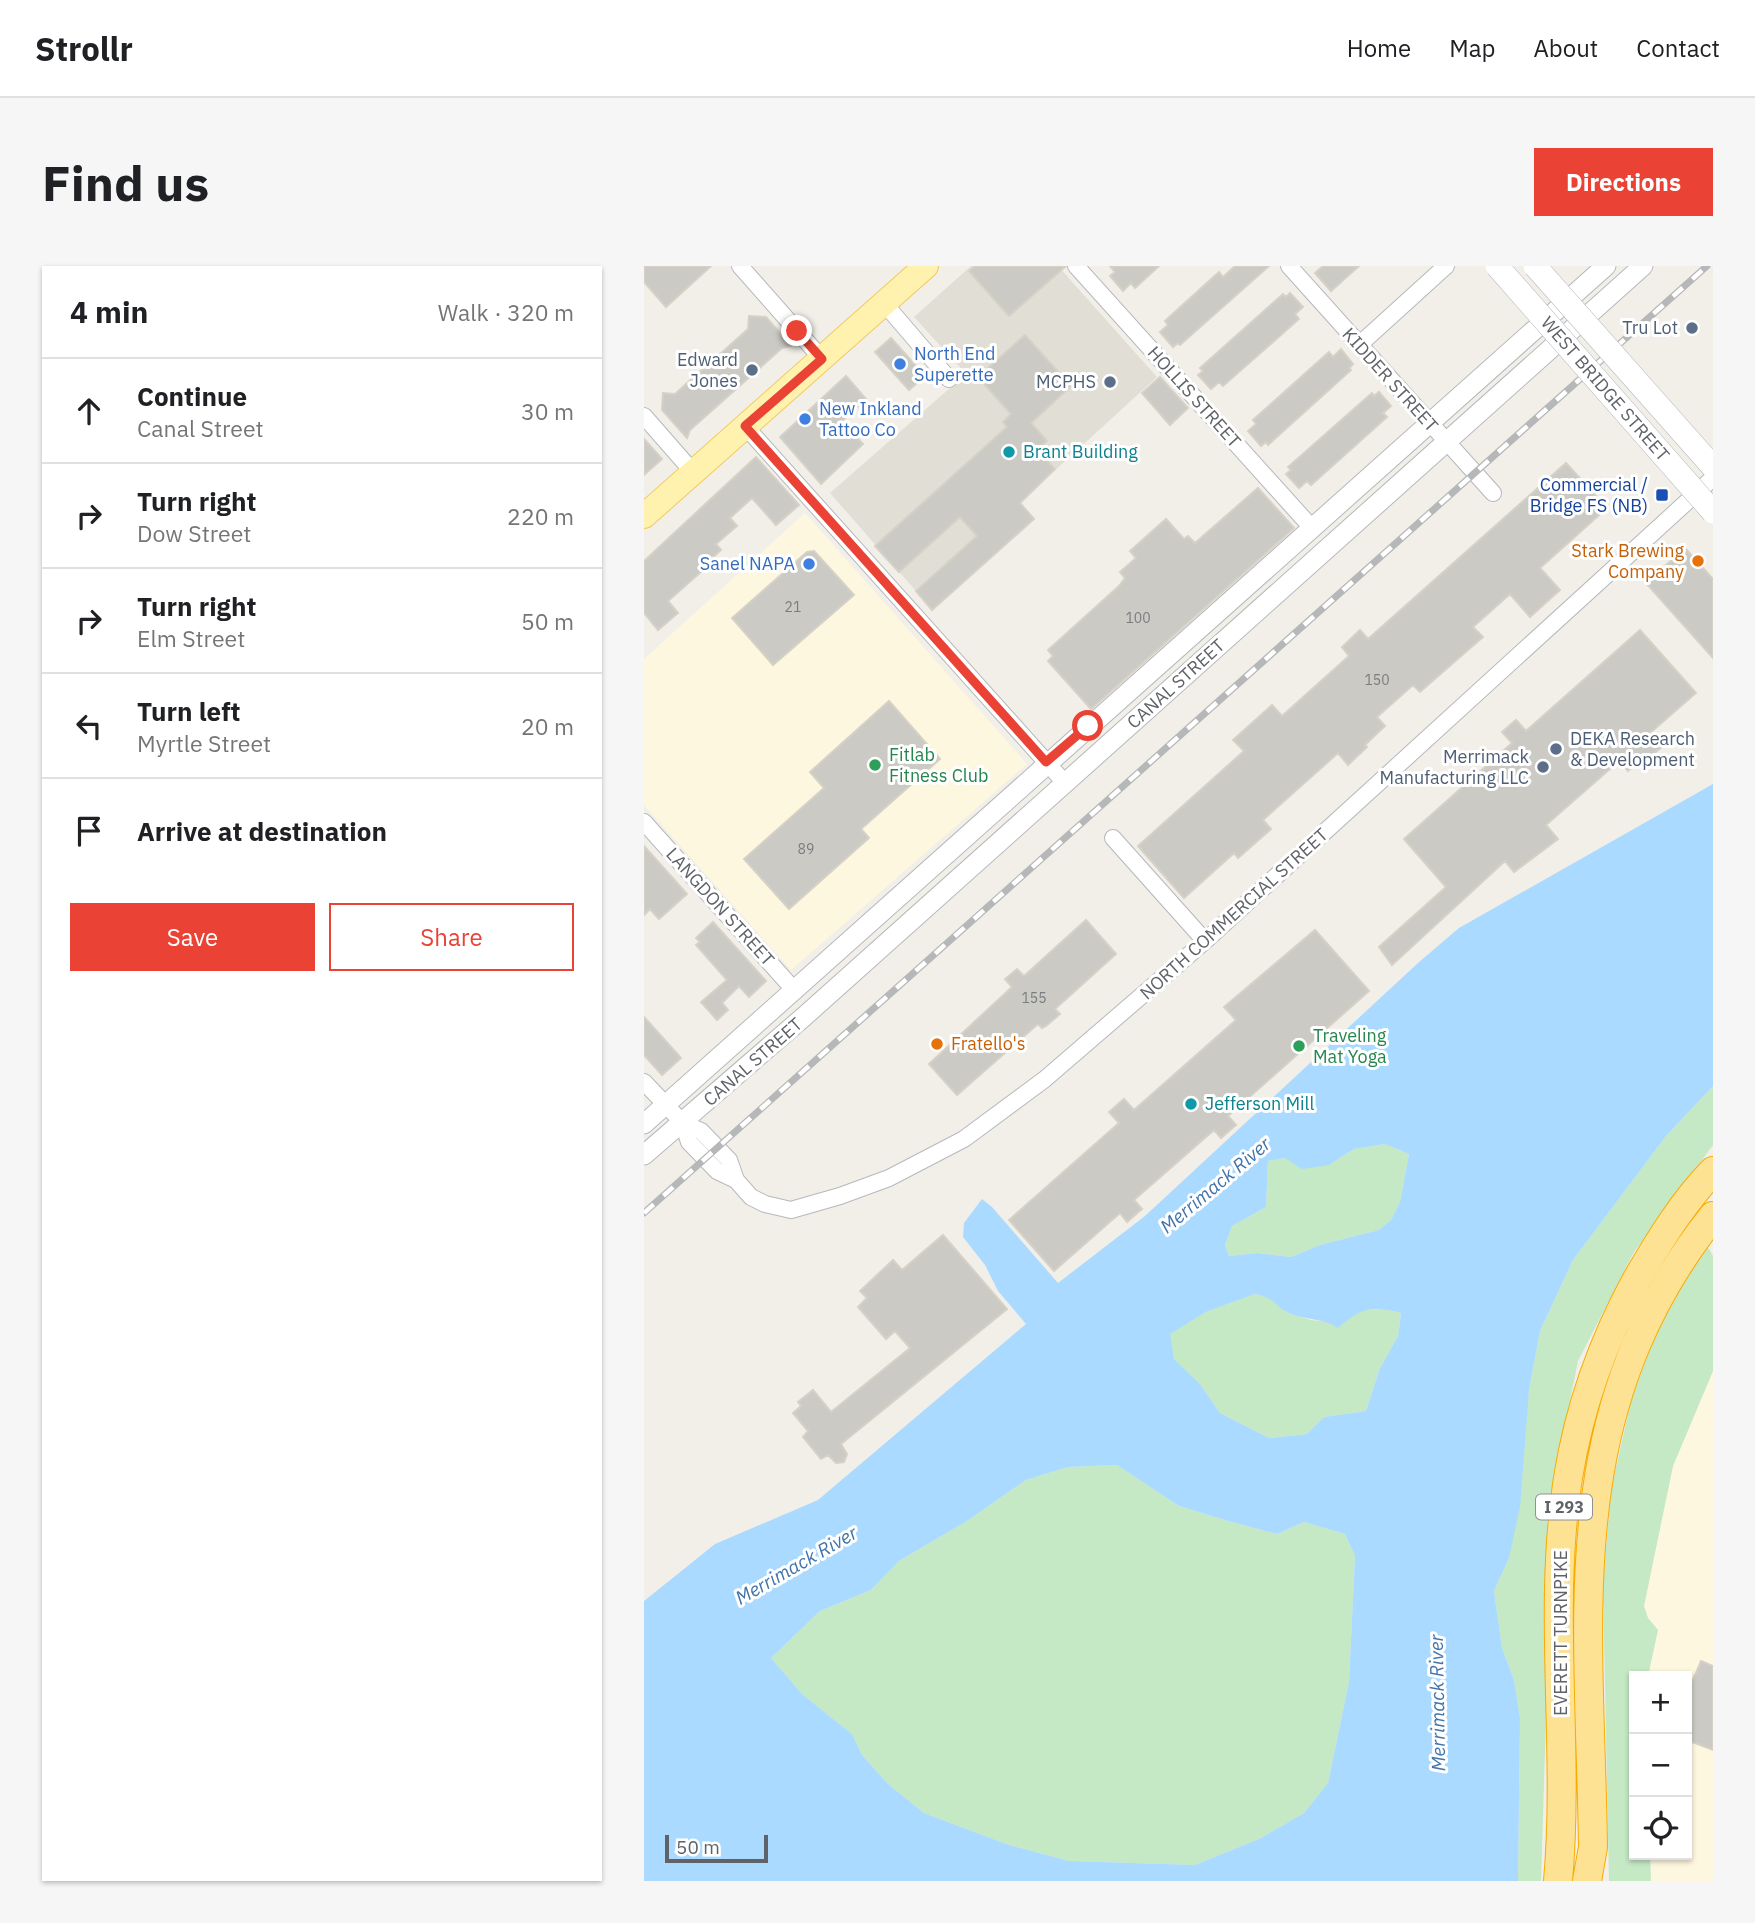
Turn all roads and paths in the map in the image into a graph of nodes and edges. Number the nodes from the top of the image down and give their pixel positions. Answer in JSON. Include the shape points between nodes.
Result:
{"nodes":[{"id":1,"x":740,"y":266,"type":"edge"},
{"id":2,"x":926,"y":266,"type":"edge"},
{"id":3,"x":1076,"y":266,"type":"edge"},
{"id":4,"x":1289,"y":266,"type":"edge"},
{"id":5,"x":1446,"y":266,"type":"edge"},
{"id":6,"x":1497,"y":266,"type":"edge"},
{"id":7,"x":1535,"y":266,"type":"edge"},
{"id":8,"x":1606,"y":266,"type":"edge"},
{"id":9,"x":1643,"y":266,"type":"edge"},
{"id":10,"x":884,"y":303,"type":"junction"},
{"id":11,"x":1359,"y":345,"type":"junction"},
{"id":12,"x":822,"y":359,"type":"junction"},
{"id":13,"x":949,"y":379,"type":"dead end"},
{"id":14,"x":644,"y":416,"type":"edge"},
{"id":15,"x":1428,"y":423,"type":"junction"},
{"id":16,"x":745,"y":426,"type":"junction"},
{"id":17,"x":1447,"y":444,"type":"junction"},
{"id":18,"x":1713,"y":467,"type":"edge"},
{"id":19,"x":694,"y":472,"type":"junction"},
{"id":20,"x":1713,"y":478,"type":"edge"},
{"id":21,"x":1493,"y":493,"type":"dead end"},
{"id":22,"x":1713,"y":512,"type":"edge"},
{"id":23,"x":644,"y":516,"type":"edge"},
{"id":24,"x":1312,"y":528,"type":"junction"},
{"id":25,"x":1046,"y":762,"type":"junction"},
{"id":26,"x":1065,"y":783,"type":"junction"},
{"id":27,"x":644,"y":822,"type":"edge"},
{"id":28,"x":1114,"y":838,"type":"dead end"},
{"id":29,"x":1205,"y":941,"type":"junction"},
{"id":30,"x":795,"y":991,"type":"junction"},
{"id":31,"x":644,"y":1082,"type":"edge"},
{"id":32,"x":665,"y":1105,"type":"junction"},
{"id":33,"x":683,"y":1123,"type":"junction"},
{"id":34,"x":644,"y":1124,"type":"edge"},
{"id":35,"x":644,"y":1155,"type":"edge"},
{"id":36,"x":1713,"y":1171,"type":"edge"},
{"id":37,"x":1713,"y":1216,"type":"edge"},
{"id":38,"x":1593,"y":1847,"type":"junction"},
{"id":39,"x":1558,"y":1881,"type":"edge"},
{"id":40,"x":1587,"y":1881,"type":"edge"},
{"id":41,"x":1596,"y":1881,"type":"edge"}],
"edges":[{"from":1,"to":12,"type":"street"},
{"from":2,"to":10,"type":"main road"},
{"from":3,"to":24,"type":"street","name":"HOLLIS STREET"},
{"from":4,"to":11,"type":"street","name":"KIDDER STREET"},
{"from":5,"to":11,"type":"street"},
{"from":6,"to":22,"type":"main road","name":"WEST BRIDGE STREET","bridge":true},
{"from":7,"to":18,"type":"main road","name":"WEST BRIDGE STREET","bridge":true},
{"from":8,"to":15,"type":"street","name":"CANAL STREET"},
{"from":9,"to":17,"type":"street","name":"CANAL STREET"},
{"from":10,"to":12,"type":"main road"},
{"from":10,"to":13,"type":"street"},
{"from":11,"to":15,"type":"street","name":"KIDDER STREET"},
{"from":12,"to":16,"type":"main road"},
{"from":14,"to":19,"type":"street"},
{"from":15,"to":17,"type":"street","name":"KIDDER STREET"},
{"from":15,"to":24,"type":"street","name":"CANAL STREET"},
{"from":16,"to":19,"type":"main road"},
{"from":16,"to":25,"type":"street"},
{"from":17,"to":21,"type":"street","name":"KIDDER STREET"},
{"from":17,"to":26,"type":"street","name":"CANAL STREET"},
{"from":19,"to":23,"type":"main road"},
{"from":20,"to":29,"type":"street","name":"NORTH COMMERCIAL STREET"},
{"from":24,"to":25,"type":"street","name":"CANAL STREET"},
{"from":25,"to":26,"type":"street"},
{"from":25,"to":30,"type":"street","name":"CANAL STREET"},
{"from":26,"to":33,"type":"street","name":"CANAL STREET"},
{"from":27,"to":30,"type":"street","name":"LANGDON STREET"},
{"from":28,"to":29,"type":"street"},
{"from":29,"to":33,"type":"street","name":"NORTH COMMERCIAL STREET","via":[[1045,1079],[964,1139],[925,1162],[841,1196],[791,1210],[765,1204],[751,1197],[736,1180],[729,1160],[701,1131]]},
{"from":30,"to":32,"type":"street","name":"CANAL STREET"},
{"from":31,"to":32,"type":"street","name":"NORTH COMMERCIAL STREET"},
{"from":32,"to":33,"type":"street","name":"NORTH COMMERCIAL STREET"},
{"from":32,"to":34,"type":"street","name":"CANAL STREET"},
{"from":33,"to":35,"type":"street","name":"CANAL STREET"},
{"from":36,"to":39,"type":"highway","name":"EVERETT TURNPIKE","number":"I 293","via":[[1679,1213],[1628,1296],[1595,1373],[1575,1443],[1560,1574]]},
{"from":37,"to":38,"type":"highway","name":"EVERETT TURNPIKE","number":"I 293","via":[[1688,1250],[1641,1335],[1617,1396],[1601,1459],[1587,1588]]},
{"from":38,"to":40,"type":"highway","name":"EVERETT TURNPIKE","number":"I 293"},
{"from":38,"to":41,"type":"highway"}]}
